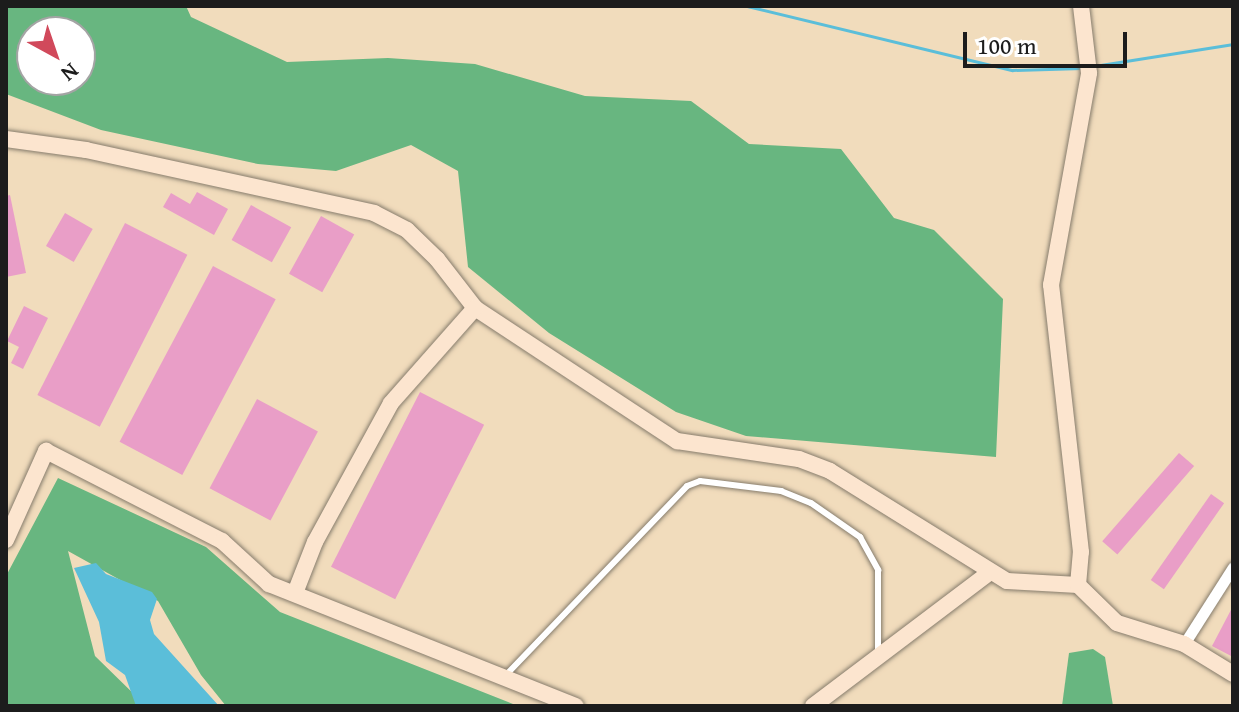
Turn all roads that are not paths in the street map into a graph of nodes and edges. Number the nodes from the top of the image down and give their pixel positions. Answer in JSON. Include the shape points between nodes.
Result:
{"nodes":[{"id":1,"x":1081,"y":6,"type":"edge"},
{"id":2,"x":6,"y":139,"type":"edge"},
{"id":3,"x":475,"y":308,"type":"junction"},
{"id":4,"x":6,"y":540,"type":"edge"},
{"id":5,"x":1233,"y":567,"type":"edge"},
{"id":6,"x":990,"y":572,"type":"junction"},
{"id":7,"x":1078,"y":585,"type":"junction"},
{"id":8,"x":295,"y":593,"type":"junction"},
{"id":9,"x":1184,"y":644,"type":"junction"},
{"id":10,"x":878,"y":657,"type":"junction"},
{"id":11,"x":1233,"y":674,"type":"edge"},
{"id":12,"x":504,"y":677,"type":"junction"},
{"id":13,"x":576,"y":706,"type":"edge"},
{"id":14,"x":813,"y":706,"type":"edge"}],
"edges":[{"from":1,"to":7,"type":"street","via":[[1089,73],[1051,285],[1081,552]]},
{"from":2,"to":3,"type":"street","via":[[117,157],[374,213],[407,230]]},
{"from":3,"to":6,"type":"street","via":[[677,441],[799,459],[830,471]]},
{"from":3,"to":8,"type":"street","via":[[391,403],[315,542]]},
{"from":4,"to":8,"type":"street","via":[[46,451],[213,535],[269,584]]},
{"from":5,"to":9,"type":"street"},
{"from":6,"to":7,"type":"street","via":[[1007,581]]},
{"from":6,"to":10,"type":"street"},
{"from":7,"to":9,"type":"street","via":[[1117,623]]},
{"from":8,"to":12,"type":"street"},
{"from":9,"to":11,"type":"street"},
{"from":10,"to":12,"type":"lane","via":[[878,570],[860,537],[811,503],[781,491],[700,481],[687,486]]},
{"from":10,"to":14,"type":"street"},
{"from":12,"to":13,"type":"street"}]}
